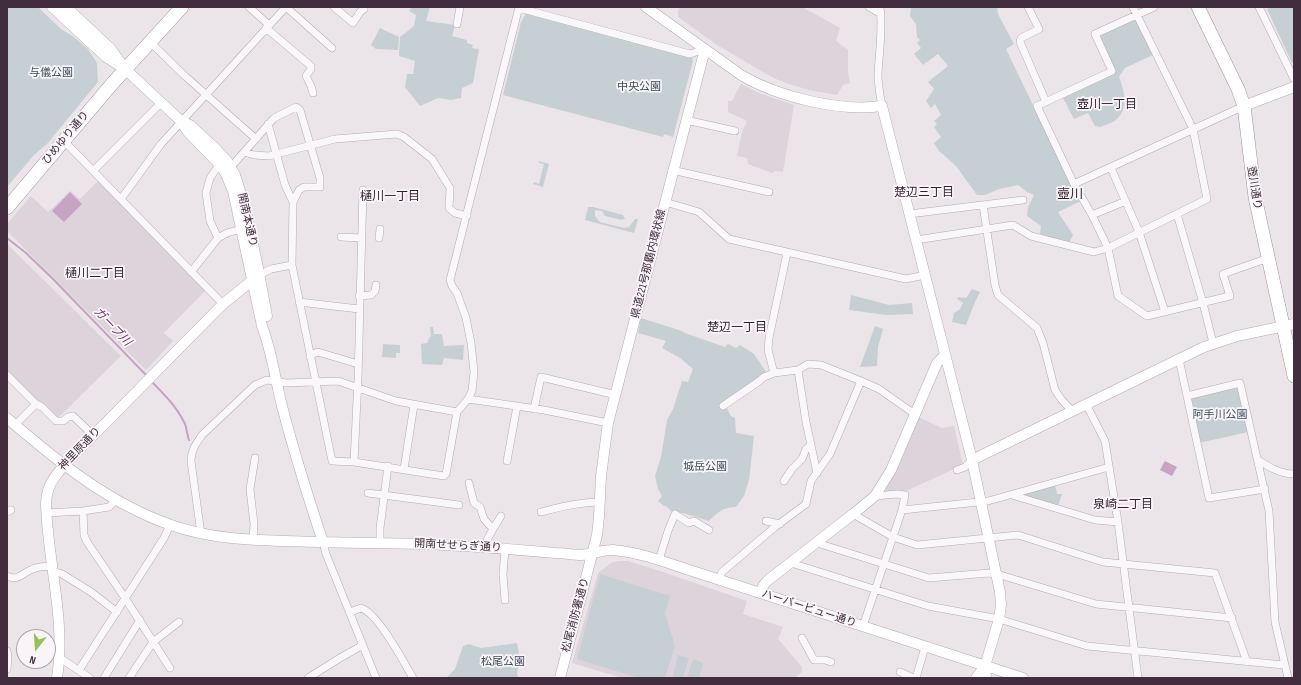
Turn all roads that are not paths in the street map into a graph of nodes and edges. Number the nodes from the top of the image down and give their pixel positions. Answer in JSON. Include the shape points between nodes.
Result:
{"nodes":[{"id":1,"x":52,"y":7,"type":"edge"},
{"id":2,"x":66,"y":7,"type":"edge"},
{"id":3,"x":182,"y":7,"type":"edge"},
{"id":4,"x":249,"y":7,"type":"edge"},
{"id":5,"x":286,"y":7,"type":"edge"},
{"id":6,"x":334,"y":7,"type":"edge"},
{"id":7,"x":460,"y":7,"type":"edge"},
{"id":8,"x":519,"y":7,"type":"edge"},
{"id":9,"x":646,"y":7,"type":"edge"},
{"id":10,"x":869,"y":7,"type":"edge"},
{"id":11,"x":1028,"y":7,"type":"edge"},
{"id":12,"x":1133,"y":7,"type":"edge"},
{"id":13,"x":1154,"y":7,"type":"edge"},
{"id":14,"x":1198,"y":7,"type":"edge"},
{"id":15,"x":1259,"y":7,"type":"edge"},
{"id":16,"x":364,"y":9,"type":"dead end"},
{"id":17,"x":880,"y":11,"type":"edge"},
{"id":18,"x":1137,"y":15,"type":"junction"},
{"id":19,"x":458,"y":24,"type":"dead end"},
{"id":20,"x":268,"y":27,"type":"junction"},
{"id":21,"x":150,"y":42,"type":"junction"},
{"id":22,"x":332,"y":48,"type":"dead end"},
{"id":23,"x":705,"y":49,"type":"junction"},
{"id":24,"x":125,"y":69,"type":"junction"},
{"id":25,"x":1294,"y":79,"type":"edge"},
{"id":26,"x":1294,"y":87,"type":"edge"},
{"id":27,"x":206,"y":94,"type":"junction"},
{"id":28,"x":313,"y":94,"type":"dead end"},
{"id":29,"x":162,"y":102,"type":"junction"},
{"id":30,"x":1046,"y":102,"type":"junction"},
{"id":31,"x":882,"y":106,"type":"junction"},
{"id":32,"x":1244,"y":106,"type":"junction"},
{"id":33,"x":686,"y":120,"type":"junction"},
{"id":34,"x":181,"y":121,"type":"junction"},
{"id":35,"x":268,"y":124,"type":"junction"},
{"id":36,"x":1193,"y":129,"type":"junction"},
{"id":37,"x":734,"y":131,"type":"dead end"},
{"id":38,"x":256,"y":138,"type":"junction"},
{"id":39,"x":64,"y":141,"type":"junction"},
{"id":40,"x":310,"y":145,"type":"junction"},
{"id":41,"x":244,"y":152,"type":"junction"},
{"id":42,"x":276,"y":154,"type":"junction"},
{"id":43,"x":222,"y":161,"type":"junction"},
{"id":44,"x":231,"y":167,"type":"junction"},
{"id":45,"x":1111,"y":168,"type":"junction"},
{"id":46,"x":94,"y":170,"type":"junction"},
{"id":47,"x":672,"y":170,"type":"junction"},
{"id":48,"x":1074,"y":184,"type":"junction"},
{"id":49,"x":363,"y":190,"type":"dead end"},
{"id":50,"x":769,"y":192,"type":"dead end"},
{"id":51,"x":121,"y":199,"type":"junction"},
{"id":52,"x":1023,"y":200,"type":"dead end"},
{"id":53,"x":1126,"y":200,"type":"junction"},
{"id":54,"x":293,"y":202,"type":"junction"},
{"id":55,"x":665,"y":202,"type":"junction"},
{"id":56,"x":983,"y":205,"type":"junction"},
{"id":57,"x":7,"y":208,"type":"edge"},
{"id":58,"x":909,"y":214,"type":"junction"},
{"id":59,"x":1177,"y":214,"type":"junction"},
{"id":60,"x":1092,"y":215,"type":"junction"},
{"id":61,"x":466,"y":216,"type":"junction"},
{"id":62,"x":246,"y":228,"type":"junction"},
{"id":63,"x":380,"y":230,"type":"dead end"},
{"id":64,"x":988,"y":230,"type":"junction"},
{"id":65,"x":1139,"y":232,"type":"junction"},
{"id":66,"x":341,"y":237,"type":"dead end"},
{"id":67,"x":218,"y":238,"type":"junction"},
{"id":68,"x":362,"y":238,"type":"junction"},
{"id":69,"x":379,"y":238,"type":"dead end"},
{"id":70,"x":916,"y":240,"type":"junction"},
{"id":71,"x":1108,"y":248,"type":"junction"},
{"id":72,"x":787,"y":253,"type":"junction"},
{"id":73,"x":1268,"y":259,"type":"junction"},
{"id":74,"x":292,"y":265,"type":"junction"},
{"id":75,"x":191,"y":272,"type":"junction"},
{"id":76,"x":925,"y":275,"type":"junction"},
{"id":77,"x":256,"y":277,"type":"junction"},
{"id":78,"x":376,"y":285,"type":"dead end"},
{"id":79,"x":360,"y":296,"type":"junction"},
{"id":80,"x":299,"y":302,"type":"junction"},
{"id":81,"x":1203,"y":303,"type":"junction"},
{"id":82,"x":223,"y":304,"type":"junction"},
{"id":83,"x":359,"y":309,"type":"junction"},
{"id":84,"x":1165,"y":312,"type":"junction"},
{"id":85,"x":1289,"y":325,"type":"edge"},
{"id":86,"x":1212,"y":343,"type":"junction"},
{"id":87,"x":945,"y":355,"type":"junction"},
{"id":88,"x":310,"y":356,"type":"junction"},
{"id":89,"x":1179,"y":359,"type":"junction"},
{"id":90,"x":358,"y":364,"type":"junction"},
{"id":91,"x":798,"y":370,"type":"junction"},
{"id":92,"x":774,"y":373,"type":"junction"},
{"id":93,"x":7,"y":375,"type":"edge"},
{"id":94,"x":1294,"y":376,"type":"edge"},
{"id":95,"x":276,"y":381,"type":"junction"},
{"id":96,"x":861,"y":381,"type":"junction"},
{"id":97,"x":316,"y":382,"type":"junction"},
{"id":98,"x":358,"y":388,"type":"junction"},
{"id":99,"x":616,"y":395,"type":"junction"},
{"id":100,"x":1187,"y":396,"type":"junction"},
{"id":101,"x":468,"y":399,"type":"junction"},
{"id":102,"x":36,"y":404,"type":"junction"},
{"id":103,"x":1086,"y":404,"type":"junction"},
{"id":104,"x":414,"y":405,"type":"junction"},
{"id":105,"x":517,"y":406,"type":"junction"},
{"id":106,"x":723,"y":406,"type":"dead end"},
{"id":107,"x":534,"y":409,"type":"junction"},
{"id":108,"x":1072,"y":411,"type":"junction"},
{"id":109,"x":457,"y":412,"type":"junction"},
{"id":110,"x":916,"y":415,"type":"junction"},
{"id":111,"x":7,"y":418,"type":"edge"},
{"id":112,"x":608,"y":423,"type":"junction"},
{"id":113,"x":15,"y":425,"type":"junction"},
{"id":114,"x":93,"y":435,"type":"junction"},
{"id":115,"x":811,"y":445,"type":"junction"},
{"id":116,"x":255,"y":458,"type":"dead end"},
{"id":117,"x":972,"y":460,"type":"junction"},
{"id":118,"x":1258,"y":460,"type":"junction"},
{"id":119,"x":507,"y":461,"type":"dead end"},
{"id":120,"x":354,"y":462,"type":"junction"},
{"id":121,"x":64,"y":466,"type":"junction"},
{"id":122,"x":388,"y":466,"type":"junction"},
{"id":123,"x":1109,"y":467,"type":"junction"},
{"id":124,"x":404,"y":469,"type":"junction"},
{"id":125,"x":957,"y":470,"type":"dead end"},
{"id":126,"x":817,"y":473,"type":"junction"},
{"id":127,"x":1294,"y":474,"type":"edge"},
{"id":128,"x":784,"y":481,"type":"dead end"},
{"id":129,"x":469,"y":483,"type":"dead end"},
{"id":130,"x":1265,"y":489,"type":"junction"},
{"id":131,"x":368,"y":493,"type":"dead end"},
{"id":132,"x":384,"y":495,"type":"junction"},
{"id":133,"x":1012,"y":495,"type":"junction"},
{"id":134,"x":875,"y":496,"type":"junction"},
{"id":135,"x":116,"y":500,"type":"junction"},
{"id":136,"x":600,"y":502,"type":"junction"},
{"id":137,"x":981,"y":502,"type":"junction"},
{"id":138,"x":459,"y":505,"type":"dead end"},
{"id":139,"x":902,"y":510,"type":"junction"},
{"id":140,"x":82,"y":511,"type":"junction"},
{"id":141,"x":541,"y":512,"type":"dead end"},
{"id":142,"x":46,"y":513,"type":"junction"},
{"id":143,"x":853,"y":514,"type":"junction"},
{"id":144,"x":501,"y":516,"type":"dead end"},
{"id":145,"x":766,"y":521,"type":"dead end"},
{"id":146,"x":1118,"y":522,"type":"junction"},
{"id":147,"x":780,"y":524,"type":"junction"},
{"id":148,"x":170,"y":525,"type":"junction"},
{"id":149,"x":493,"y":529,"type":"junction"},
{"id":150,"x":710,"y":530,"type":"dead end"},
{"id":151,"x":201,"y":534,"type":"junction"},
{"id":152,"x":893,"y":537,"type":"junction"},
{"id":153,"x":989,"y":538,"type":"junction"},
{"id":154,"x":253,"y":540,"type":"junction"},
{"id":155,"x":323,"y":542,"type":"junction"},
{"id":156,"x":816,"y":542,"type":"junction"},
{"id":157,"x":380,"y":543,"type":"junction"},
{"id":158,"x":487,"y":547,"type":"junction"},
{"id":159,"x":505,"y":548,"type":"junction"},
{"id":160,"x":593,"y":552,"type":"junction"},
{"id":161,"x":659,"y":560,"type":"junction"},
{"id":162,"x":790,"y":562,"type":"junction"},
{"id":163,"x":884,"y":563,"type":"junction"},
{"id":164,"x":1123,"y":564,"type":"junction"},
{"id":165,"x":52,"y":569,"type":"junction"},
{"id":166,"x":997,"y":574,"type":"junction"},
{"id":167,"x":7,"y":576,"type":"edge"},
{"id":168,"x":719,"y":580,"type":"junction"},
{"id":169,"x":876,"y":590,"type":"junction"},
{"id":170,"x":761,"y":593,"type":"junction"},
{"id":171,"x":126,"y":598,"type":"junction"},
{"id":172,"x":505,"y":600,"type":"dead end"},
{"id":173,"x":1129,"y":608,"type":"junction"},
{"id":174,"x":117,"y":612,"type":"junction"},
{"id":175,"x":350,"y":612,"type":"junction"},
{"id":176,"x":1232,"y":618,"type":"junction"},
{"id":177,"x":999,"y":619,"type":"junction"},
{"id":178,"x":140,"y":620,"type":"junction"},
{"id":179,"x":179,"y":622,"type":"dead end"},
{"id":180,"x":863,"y":626,"type":"junction"},
{"id":181,"x":802,"y":638,"type":"dead end"},
{"id":182,"x":153,"y":642,"type":"junction"},
{"id":183,"x":363,"y":645,"type":"junction"},
{"id":184,"x":925,"y":647,"type":"junction"},
{"id":185,"x":1134,"y":650,"type":"junction"},
{"id":186,"x":7,"y":651,"type":"edge"},
{"id":187,"x":60,"y":658,"type":"junction"},
{"id":188,"x":831,"y":662,"type":"dead end"},
{"id":189,"x":1247,"y":662,"type":"junction"},
{"id":190,"x":1284,"y":665,"type":"junction"},
{"id":191,"x":985,"y":666,"type":"junction"},
{"id":192,"x":170,"y":668,"type":"dead end"},
{"id":193,"x":7,"y":669,"type":"edge"},
{"id":194,"x":79,"y":670,"type":"junction"},
{"id":195,"x":900,"y":672,"type":"dead end"},
{"id":196,"x":57,"y":678,"type":"edge"},
{"id":197,"x":90,"y":678,"type":"edge"},
{"id":198,"x":104,"y":678,"type":"edge"},
{"id":199,"x":129,"y":678,"type":"edge"},
{"id":200,"x":308,"y":678,"type":"edge"},
{"id":201,"x":376,"y":678,"type":"edge"},
{"id":202,"x":413,"y":678,"type":"edge"},
{"id":203,"x":560,"y":678,"type":"edge"},
{"id":204,"x":914,"y":678,"type":"edge"},
{"id":205,"x":976,"y":678,"type":"edge"},
{"id":206,"x":986,"y":678,"type":"edge"},
{"id":207,"x":1023,"y":678,"type":"edge"},
{"id":208,"x":1138,"y":678,"type":"edge"},
{"id":209,"x":1288,"y":678,"type":"edge"}],
"edges":[{"from":1,"to":24,"type":"street","via":[[106,57]]},
{"from":2,"to":24,"type":"street","via":[[110,48]]},
{"from":3,"to":21,"type":"highway","name":"ひめゆり通り"},
{"from":4,"to":20,"type":"street"},
{"from":5,"to":20,"type":"street"},
{"from":5,"to":22,"type":"street"},
{"from":6,"to":16,"type":"street","via":[[353,23]]},
{"from":7,"to":19,"type":"street"},
{"from":8,"to":23,"type":"street","via":[[690,54]]},
{"from":8,"to":61,"type":"street"},
{"from":9,"to":23,"type":"street"},
{"from":10,"to":17,"type":"street"},
{"from":11,"to":30,"type":"street","via":[[1039,29],[1021,38],[1020,42]]},
{"from":12,"to":18,"type":"street"},
{"from":13,"to":18,"type":"street"},
{"from":14,"to":32,"type":"highway","name":"壺川通り"},
{"from":15,"to":25,"type":"street"},
{"from":17,"to":31,"type":"street","via":[[878,74]]},
{"from":18,"to":30,"type":"street","via":[[1095,34],[1112,71]]},
{"from":18,"to":36,"type":"street"},
{"from":20,"to":27,"type":"street"},
{"from":20,"to":28,"type":"street","via":[[311,66],[306,76]]},
{"from":21,"to":24,"type":"highway","name":"ひめゆり通り"},
{"from":21,"to":27,"type":"street"},
{"from":23,"to":31,"type":"street","via":[[750,80],[781,93],[844,107]]},
{"from":23,"to":33,"type":"street","name":"県道221号那覇内環状線"},
{"from":24,"to":29,"type":"street","name":"開南本通り"},
{"from":24,"to":39,"type":"highway","name":"ひめゆり通り"},
{"from":26,"to":32,"type":"street"},
{"from":27,"to":34,"type":"street"},
{"from":27,"to":38,"type":"street"},
{"from":29,"to":34,"type":"street","name":"開南本通り"},
{"from":29,"to":46,"type":"street"},
{"from":30,"to":48,"type":"street","via":[[1037,106]]},
{"from":31,"to":58,"type":"street"},
{"from":32,"to":36,"type":"street"},
{"from":32,"to":73,"type":"highway","name":"壺川通り","via":[[1253,190]]},
{"from":33,"to":37,"type":"street"},
{"from":33,"to":47,"type":"street","name":"県道221号那覇内環状線"},
{"from":34,"to":43,"type":"street","name":"開南本通り","via":[[190,125]]},
{"from":34,"to":51,"type":"street"},
{"from":35,"to":38,"type":"street"},
{"from":35,"to":40,"type":"street","via":[[274,118],[296,107],[300,110]]},
{"from":35,"to":42,"type":"street"},
{"from":36,"to":45,"type":"street"},
{"from":36,"to":59,"type":"street","via":[[1207,199]]},
{"from":38,"to":41,"type":"street"},
{"from":39,"to":46,"type":"street"},
{"from":39,"to":57,"type":"highway","name":"ひめゆり通り"},
{"from":40,"to":42,"type":"street"},
{"from":40,"to":54,"type":"street","via":[[320,178],[320,187],[300,190]]},
{"from":40,"to":61,"type":"street","via":[[335,139],[397,134],[404,137],[432,159],[450,188],[449,208]]},
{"from":41,"to":42,"type":"street","via":[[262,156]]},
{"from":41,"to":44,"type":"street"},
{"from":42,"to":54,"type":"street"},
{"from":43,"to":44,"type":"street","name":"開南本通り"},
{"from":43,"to":62,"type":"street","name":"開南本通り"},
{"from":43,"to":67,"type":"street","via":[[210,178],[206,193],[210,221]]},
{"from":44,"to":62,"type":"street","name":"開南本通り","via":[[240,189]]},
{"from":45,"to":48,"type":"street"},
{"from":45,"to":53,"type":"street"},
{"from":46,"to":51,"type":"street"},
{"from":47,"to":50,"type":"street"},
{"from":47,"to":55,"type":"street","name":"県道221号那覇内環状線"},
{"from":48,"to":60,"type":"street"},
{"from":49,"to":68,"type":"street"},
{"from":51,"to":75,"type":"street"},
{"from":52,"to":56,"type":"street"},
{"from":53,"to":60,"type":"street"},
{"from":53,"to":65,"type":"street"},
{"from":54,"to":74,"type":"street"},
{"from":55,"to":72,"type":"street","via":[[699,212],[729,239]]},
{"from":55,"to":99,"type":"street","name":"県道221号那覇内環状線"},
{"from":56,"to":58,"type":"street"},
{"from":56,"to":64,"type":"street"},
{"from":58,"to":70,"type":"street"},
{"from":59,"to":65,"type":"street"},
{"from":59,"to":81,"type":"street"},
{"from":60,"to":71,"type":"street"},
{"from":61,"to":101,"type":"street","via":[[450,280],[466,318],[471,343],[474,372],[472,391]]},
{"from":62,"to":67,"type":"street"},
{"from":62,"to":77,"type":"street","name":"開南本通り"},
{"from":63,"to":69,"type":"street"},
{"from":64,"to":70,"type":"street"},
{"from":64,"to":71,"type":"street","via":[[1013,225],[1031,236],[1094,252]]},
{"from":64,"to":108,"type":"street","via":[[998,295],[1036,328],[1043,342],[1055,390]]},
{"from":65,"to":71,"type":"street"},
{"from":65,"to":84,"type":"street"},
{"from":66,"to":68,"type":"street"},
{"from":67,"to":75,"type":"street"},
{"from":68,"to":79,"type":"street"},
{"from":70,"to":76,"type":"street"},
{"from":71,"to":84,"type":"street","via":[[1118,296],[1147,316]]},
{"from":72,"to":76,"type":"street","via":[[906,279]]},
{"from":72,"to":92,"type":"street","via":[[769,338],[768,350]]},
{"from":73,"to":81,"type":"street","via":[[1223,274],[1230,296]]},
{"from":73,"to":85,"type":"highway","name":"壺川通り"},
{"from":74,"to":77,"type":"street","via":[[271,269]]},
{"from":74,"to":80,"type":"street"},
{"from":75,"to":82,"type":"street"},
{"from":76,"to":87,"type":"street"},
{"from":77,"to":82,"type":"street","name":"神里原通り"},
{"from":77,"to":95,"type":"street","name":"開南本通り","via":[[262,326],[268,341]]},
{"from":78,"to":79,"type":"street","via":[[372,295]]},
{"from":79,"to":83,"type":"street"},
{"from":80,"to":83,"type":"street"},
{"from":80,"to":88,"type":"street"},
{"from":81,"to":84,"type":"street"},
{"from":81,"to":86,"type":"street"},
{"from":82,"to":114,"type":"street","name":"神里原通り"},
{"from":83,"to":90,"type":"street"},
{"from":85,"to":86,"type":"street"},
{"from":85,"to":94,"type":"highway","name":"壺川通り"},
{"from":86,"to":89,"type":"street"},
{"from":87,"to":110,"type":"street","via":[[937,363]]},
{"from":87,"to":117,"type":"street"},
{"from":88,"to":90,"type":"street","via":[[318,352]]},
{"from":88,"to":97,"type":"street"},
{"from":89,"to":100,"type":"street"},
{"from":89,"to":103,"type":"street"},
{"from":90,"to":98,"type":"street"},
{"from":91,"to":92,"type":"street"},
{"from":91,"to":96,"type":"street","via":[[808,364],[821,364]]},
{"from":91,"to":115,"type":"street"},
{"from":92,"to":106,"type":"street","via":[[764,377]]},
{"from":93,"to":102,"type":"street"},
{"from":95,"to":97,"type":"street"},
{"from":95,"to":151,"type":"street","via":[[268,380],[255,385],[195,444],[191,461]]},
{"from":95,"to":155,"type":"street","name":"開南本通り","via":[[294,453]]},
{"from":96,"to":110,"type":"street","via":[[878,389]]},
{"from":96,"to":126,"type":"street","via":[[830,454]]},
{"from":97,"to":98,"type":"street","via":[[338,381]]},
{"from":97,"to":120,"type":"street","via":[[332,461]]},
{"from":98,"to":104,"type":"street"},
{"from":98,"to":120,"type":"street"},
{"from":99,"to":107,"type":"street","via":[[541,377]]},
{"from":99,"to":112,"type":"street","name":"県道221号那覇内環状線"},
{"from":100,"to":118,"type":"street","via":[[1240,383]]},
{"from":100,"to":130,"type":"street","via":[[1209,498]]},
{"from":101,"to":105,"type":"street"},
{"from":101,"to":109,"type":"street"},
{"from":102,"to":113,"type":"street"},
{"from":102,"to":114,"type":"street","via":[[56,421],[74,416]]},
{"from":103,"to":108,"type":"street"},
{"from":103,"to":123,"type":"street","via":[[1105,441]]},
{"from":104,"to":109,"type":"street"},
{"from":104,"to":124,"type":"street"},
{"from":105,"to":107,"type":"street"},
{"from":105,"to":119,"type":"street"},
{"from":107,"to":112,"type":"street"},
{"from":108,"to":117,"type":"street"},
{"from":109,"to":124,"type":"street","via":[[446,474],[444,476]]},
{"from":110,"to":134,"type":"street","via":[[891,470]]},
{"from":111,"to":113,"type":"street","name":"開南せせらぎ通り"},
{"from":112,"to":136,"type":"street","name":"県道221号那覇内環状線"},
{"from":113,"to":121,"type":"street","name":"開南せせらぎ通り"},
{"from":114,"to":121,"type":"street","name":"神里原通り"},
{"from":115,"to":126,"type":"street"},
{"from":115,"to":128,"type":"street"},
{"from":116,"to":154,"type":"street","via":[[250,489]]},
{"from":117,"to":125,"type":"street"},
{"from":117,"to":137,"type":"street"},
{"from":118,"to":127,"type":"street","via":[[1284,474]]},
{"from":118,"to":130,"type":"street"},
{"from":120,"to":122,"type":"street"},
{"from":121,"to":135,"type":"street","name":"開南せせらぎ通り"},
{"from":121,"to":142,"type":"street","name":"神里原通り","via":[[54,477],[48,490]]},
{"from":122,"to":124,"type":"street"},
{"from":122,"to":132,"type":"street"},
{"from":123,"to":133,"type":"street"},
{"from":123,"to":146,"type":"street"},
{"from":126,"to":147,"type":"street","via":[[811,481],[806,504]]},
{"from":129,"to":149,"type":"street","via":[[474,503],[480,506],[484,519]]},
{"from":130,"to":190,"type":"street","via":[[1269,511],[1275,622]]},
{"from":131,"to":132,"type":"street"},
{"from":132,"to":138,"type":"street"},
{"from":132,"to":157,"type":"street"},
{"from":133,"to":137,"type":"street"},
{"from":133,"to":146,"type":"street","via":[[1095,520]]},
{"from":134,"to":139,"type":"street","via":[[905,495]]},
{"from":134,"to":143,"type":"street"},
{"from":135,"to":140,"type":"street","via":[[109,507]]},
{"from":135,"to":148,"type":"street","name":"開南せせらぎ通り"},
{"from":136,"to":141,"type":"street","via":[[572,504]]},
{"from":136,"to":160,"type":"street","name":"県道221号那覇内環状線"},
{"from":137,"to":139,"type":"street"},
{"from":137,"to":153,"type":"street"},
{"from":139,"to":152,"type":"street"},
{"from":140,"to":142,"type":"street"},
{"from":140,"to":171,"type":"street","via":[[87,542]]},
{"from":142,"to":165,"type":"street","name":"神里原通り"},
{"from":143,"to":152,"type":"street"},
{"from":143,"to":156,"type":"street"},
{"from":144,"to":149,"type":"street"},
{"from":145,"to":147,"type":"street"},
{"from":146,"to":164,"type":"street"},
{"from":147,"to":168,"type":"street","via":[[722,572]]},
{"from":148,"to":151,"type":"street","name":"開南せせらぎ通り"},
{"from":148,"to":171,"type":"street"},
{"from":149,"to":158,"type":"street","via":[[487,540]]},
{"from":150,"to":161,"type":"street","via":[[694,521],[689,523],[675,514]]},
{"from":151,"to":154,"type":"street","name":"開南せせらぎ通り"},
{"from":152,"to":153,"type":"street","via":[[917,545]]},
{"from":152,"to":163,"type":"street"},
{"from":153,"to":164,"type":"street","via":[[1018,535],[1103,562]]},
{"from":153,"to":166,"type":"street"},
{"from":154,"to":155,"type":"street","name":"開南せせらぎ通り"},
{"from":155,"to":157,"type":"street","name":"開南せせらぎ通り"},
{"from":155,"to":175,"type":"street"},
{"from":156,"to":162,"type":"street"},
{"from":156,"to":163,"type":"street"},
{"from":157,"to":158,"type":"street","name":"開南せせらぎ通り"},
{"from":158,"to":159,"type":"street","name":"開南せせらぎ通り"},
{"from":159,"to":160,"type":"street","name":"開南せせらぎ通り","via":[[576,554]]},
{"from":159,"to":172,"type":"street"},
{"from":160,"to":161,"type":"street","name":"ハーバービュー通り","via":[[614,550]]},
{"from":160,"to":203,"type":"street","name":"松尾消防署通り"},
{"from":161,"to":168,"type":"street","name":"ハーバービュー通り"},
{"from":162,"to":169,"type":"street"},
{"from":162,"to":170,"type":"street","via":[[767,581]]},
{"from":163,"to":166,"type":"street","via":[[929,578]]},
{"from":163,"to":169,"type":"street"},
{"from":164,"to":173,"type":"street"},
{"from":164,"to":176,"type":"street","via":[[1214,573]]},
{"from":165,"to":167,"type":"street","via":[[33,568],[16,578]]},
{"from":165,"to":174,"type":"street","via":[[91,592]]},
{"from":165,"to":187,"type":"street","name":"神里原通り"},
{"from":166,"to":173,"type":"street","via":[[1096,604]]},
{"from":166,"to":177,"type":"street","via":[[1001,598]]},
{"from":168,"to":170,"type":"street","name":"ハーバービュー通り"},
{"from":169,"to":177,"type":"street","via":[[928,606]]},
{"from":169,"to":180,"type":"street"},
{"from":170,"to":180,"type":"street","name":"ハーバービュー通り"},
{"from":171,"to":174,"type":"street"},
{"from":171,"to":178,"type":"street"},
{"from":173,"to":176,"type":"street"},
{"from":173,"to":185,"type":"street"},
{"from":174,"to":194,"type":"street"},
{"from":175,"to":183,"type":"street"},
{"from":175,"to":202,"type":"street","via":[[361,608],[367,611],[387,635]]},
{"from":176,"to":189,"type":"street"},
{"from":177,"to":185,"type":"street","via":[[1087,646]]},
{"from":177,"to":191,"type":"street"},
{"from":178,"to":182,"type":"street"},
{"from":178,"to":198,"type":"street"},
{"from":179,"to":182,"type":"street"},
{"from":180,"to":184,"type":"street","name":"ハーバービュー通り"},
{"from":181,"to":188,"type":"street","via":[[814,660]]},
{"from":182,"to":192,"type":"street"},
{"from":182,"to":199,"type":"street"},
{"from":183,"to":200,"type":"street"},
{"from":183,"to":201,"type":"street"},
{"from":184,"to":191,"type":"street","name":"ハーバービュー通り"},
{"from":184,"to":204,"type":"street"},
{"from":185,"to":189,"type":"street"},
{"from":185,"to":208,"type":"street"},
{"from":186,"to":193,"type":"street"},
{"from":187,"to":194,"type":"street"},
{"from":187,"to":196,"type":"street","name":"神里原通り"},
{"from":189,"to":190,"type":"street"},
{"from":190,"to":209,"type":"street"},
{"from":191,"to":205,"type":"street"},
{"from":191,"to":206,"type":"street"},
{"from":191,"to":207,"type":"street","name":"ハーバービュー通り"},
{"from":194,"to":197,"type":"street"},
{"from":195,"to":204,"type":"street"}]}
